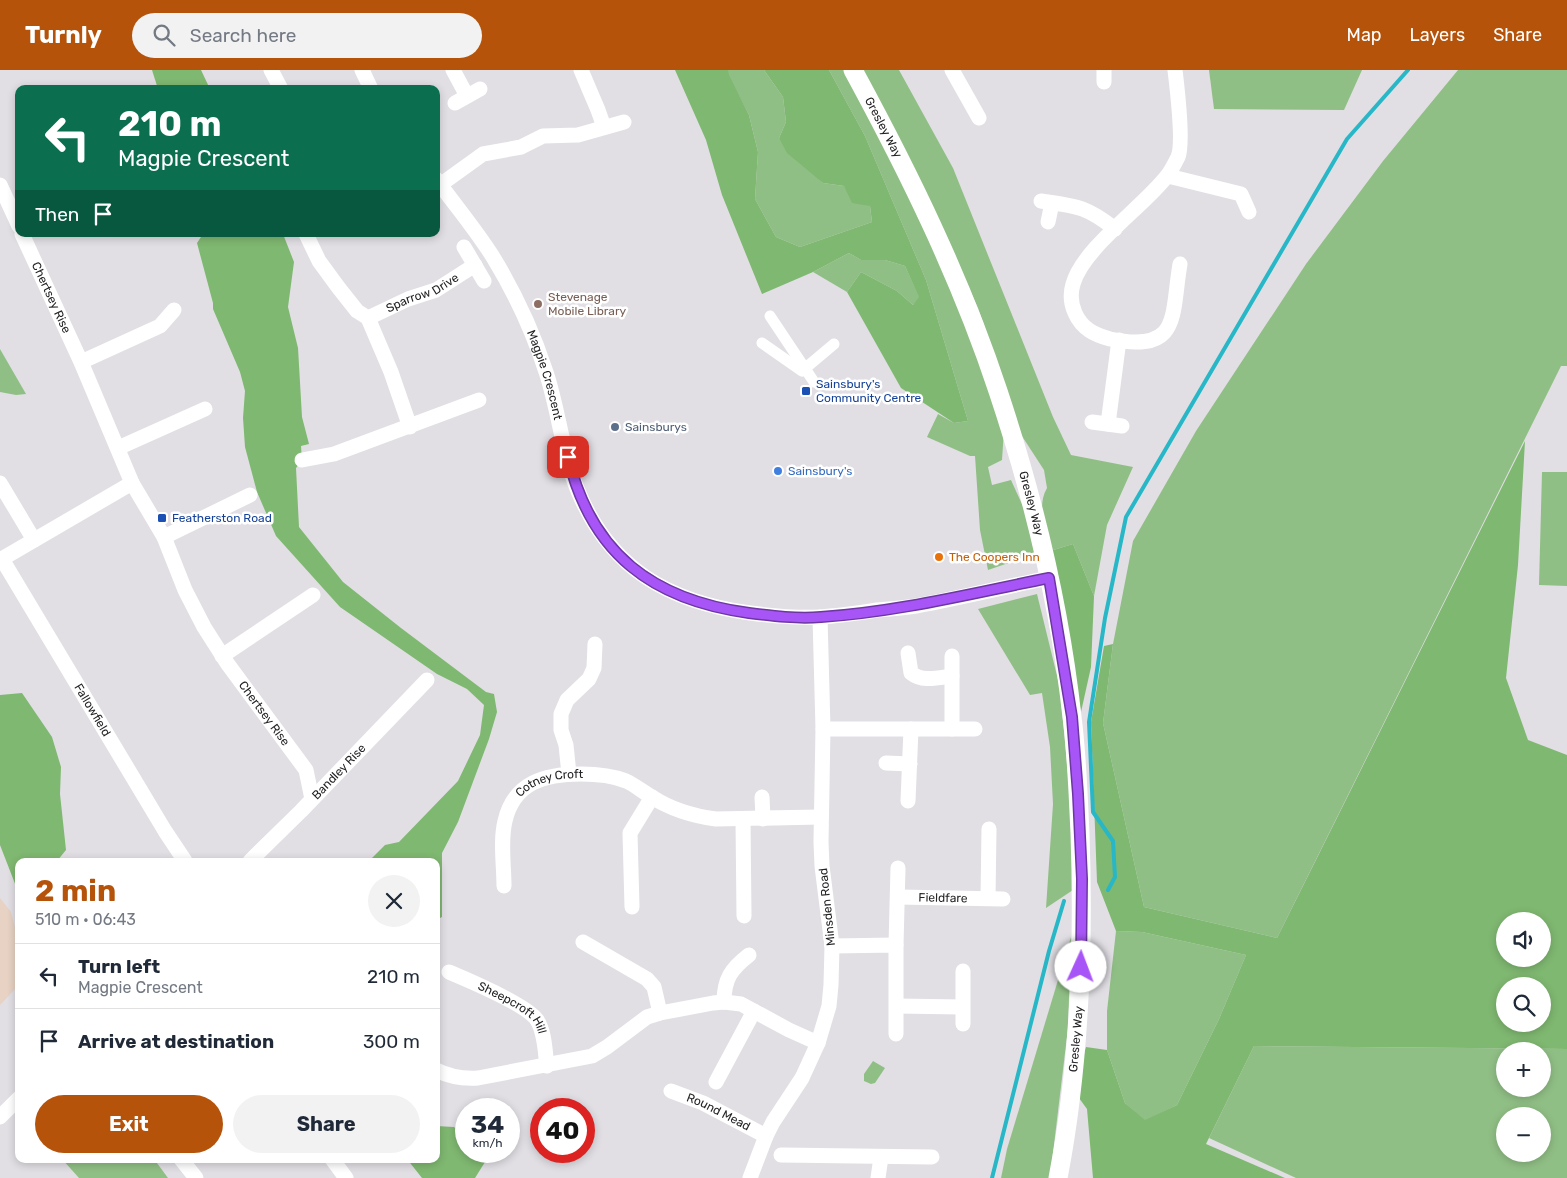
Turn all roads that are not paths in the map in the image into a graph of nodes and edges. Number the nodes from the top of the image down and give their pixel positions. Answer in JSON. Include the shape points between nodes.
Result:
{"nodes":[{"id":1,"x":271,"y":70,"type":"edge"},
{"id":2,"x":362,"y":70,"type":"edge"},
{"id":3,"x":453,"y":70,"type":"edge"},
{"id":4,"x":581,"y":70,"type":"edge"},
{"id":5,"x":852,"y":70,"type":"edge"},
{"id":6,"x":1175,"y":70,"type":"edge"},
{"id":7,"x":954,"y":71,"type":"edge"},
{"id":8,"x":279,"y":85,"type":"edge"},
{"id":9,"x":369,"y":85,"type":"edge"},
{"id":10,"x":468,"y":96,"type":"dead end"},
{"id":11,"x":979,"y":118,"type":"dead end"},
{"id":12,"x":624,"y":122,"type":"dead end"},
{"id":13,"x":604,"y":127,"type":"junction"},
{"id":14,"x":1168,"y":176,"type":"junction"},
{"id":15,"x":440,"y":181,"type":"edge"},
{"id":16,"x":0,"y":185,"type":"edge"},
{"id":17,"x":440,"y":185,"type":"edge"},
{"id":18,"x":1249,"y":212,"type":"dead end"},
{"id":19,"x":15,"y":215,"type":"edge"},
{"id":20,"x":1048,"y":222,"type":"dead end"},
{"id":21,"x":1115,"y":229,"type":"junction"},
{"id":22,"x":23,"y":237,"type":"edge"},
{"id":23,"x":307,"y":237,"type":"edge"},
{"id":24,"x":464,"y":247,"type":"dead end"},
{"id":25,"x":475,"y":265,"type":"junction"},
{"id":26,"x":1182,"y":274,"type":"dead end"},
{"id":27,"x":484,"y":281,"type":"dead end"},
{"id":28,"x":174,"y":310,"type":"dead end"},
{"id":29,"x":770,"y":316,"type":"dead end"},
{"id":30,"x":368,"y":318,"type":"junction"},
{"id":31,"x":1119,"y":340,"type":"junction"},
{"id":32,"x":762,"y":343,"type":"dead end"},
{"id":33,"x":834,"y":344,"type":"dead end"},
{"id":34,"x":81,"y":362,"type":"junction"},
{"id":35,"x":805,"y":368,"type":"junction"},
{"id":36,"x":814,"y":382,"type":"dead end"},
{"id":37,"x":479,"y":400,"type":"dead end"},
{"id":38,"x":205,"y":409,"type":"dead end"},
{"id":39,"x":1092,"y":422,"type":"dead end"},
{"id":40,"x":410,"y":427,"type":"junction"},
{"id":41,"x":118,"y":448,"type":"junction"},
{"id":42,"x":302,"y":460,"type":"dead end"},
{"id":43,"x":0,"y":483,"type":"edge"},
{"id":44,"x":132,"y":483,"type":"junction"},
{"id":45,"x":250,"y":495,"type":"dead end"},
{"id":46,"x":164,"y":537,"type":"junction"},
{"id":47,"x":34,"y":540,"type":"junction"},
{"id":48,"x":1,"y":559,"type":"edge"},
{"id":49,"x":1049,"y":578,"type":"junction"},
{"id":50,"x":313,"y":595,"type":"dead end"},
{"id":51,"x":820,"y":617,"type":"junction"},
{"id":52,"x":595,"y":644,"type":"dead end"},
{"id":53,"x":908,"y":653,"type":"dead end"},
{"id":54,"x":222,"y":656,"type":"junction"},
{"id":55,"x":952,"y":656,"type":"dead end"},
{"id":56,"x":952,"y":676,"type":"junction"},
{"id":57,"x":427,"y":680,"type":"dead end"},
{"id":58,"x":823,"y":729,"type":"junction"},
{"id":59,"x":911,"y":729,"type":"junction"},
{"id":60,"x":952,"y":729,"type":"junction"},
{"id":61,"x":974,"y":729,"type":"dead end"},
{"id":62,"x":886,"y":763,"type":"dead end"},
{"id":63,"x":910,"y":764,"type":"junction"},
{"id":64,"x":306,"y":770,"type":"junction"},
{"id":65,"x":569,"y":774,"type":"junction"},
{"id":66,"x":335,"y":776,"type":"junction"},
{"id":67,"x":652,"y":797,"type":"junction"},
{"id":68,"x":762,"y":797,"type":"dead end"},
{"id":69,"x":312,"y":799,"type":"junction"},
{"id":70,"x":908,"y":801,"type":"dead end"},
{"id":71,"x":821,"y":817,"type":"junction"},
{"id":72,"x":742,"y":818,"type":"junction"},
{"id":73,"x":763,"y":819,"type":"junction"},
{"id":74,"x":989,"y":829,"type":"dead end"},
{"id":75,"x":183,"y":858,"type":"edge"},
{"id":76,"x":253,"y":858,"type":"edge"},
{"id":77,"x":898,"y":868,"type":"dead end"},
{"id":78,"x":504,"y":886,"type":"dead end"},
{"id":79,"x":898,"y":897,"type":"junction"},
{"id":80,"x":988,"y":898,"type":"junction"},
{"id":81,"x":1004,"y":899,"type":"dead end"},
{"id":82,"x":632,"y":907,"type":"dead end"},
{"id":83,"x":744,"y":916,"type":"dead end"},
{"id":84,"x":583,"y":942,"type":"dead end"},
{"id":85,"x":896,"y":945,"type":"junction"},
{"id":86,"x":832,"y":946,"type":"junction"},
{"id":87,"x":748,"y":955,"type":"dead end"},
{"id":88,"x":964,"y":971,"type":"dead end"},
{"id":89,"x":449,"y":972,"type":"dead end"},
{"id":90,"x":724,"y":1002,"type":"junction"},
{"id":91,"x":897,"y":1006,"type":"junction"},
{"id":92,"x":962,"y":1007,"type":"junction"},
{"id":93,"x":754,"y":1011,"type":"junction"},
{"id":94,"x":660,"y":1012,"type":"junction"},
{"id":95,"x":963,"y":1024,"type":"dead end"},
{"id":96,"x":896,"y":1034,"type":"dead end"},
{"id":97,"x":818,"y":1043,"type":"junction"},
{"id":98,"x":547,"y":1066,"type":"junction"},
{"id":99,"x":440,"y":1072,"type":"edge"},
{"id":100,"x":716,"y":1082,"type":"dead end"},
{"id":101,"x":672,"y":1091,"type":"dead end"},
{"id":102,"x":15,"y":1102,"type":"edge"},
{"id":103,"x":0,"y":1117,"type":"edge"},
{"id":104,"x":766,"y":1136,"type":"junction"},
{"id":105,"x":781,"y":1155,"type":"dead end"},
{"id":106,"x":881,"y":1157,"type":"junction"},
{"id":107,"x":932,"y":1157,"type":"dead end"},
{"id":108,"x":186,"y":1163,"type":"edge"},
{"id":109,"x":335,"y":1163,"type":"edge"},
{"id":110,"x":196,"y":1178,"type":"edge"},
{"id":111,"x":346,"y":1178,"type":"edge"},
{"id":112,"x":750,"y":1178,"type":"edge"},
{"id":113,"x":878,"y":1178,"type":"edge"},
{"id":114,"x":1058,"y":1178,"type":"edge"}],
"edges":[{"from":1,"to":8,"type":"street"},
{"from":2,"to":9,"type":"street"},
{"from":3,"to":10,"type":"street"},
{"from":4,"to":13,"type":"street"},
{"from":5,"to":49,"type":"street","name":"Gresley Way","via":[[931,222],[977,331],[1018,452]]},
{"from":6,"to":14,"type":"street","via":[[1179,154]]},
{"from":7,"to":11,"type":"street","via":[[976,101]]},
{"from":12,"to":13,"type":"street"},
{"from":13,"to":15,"type":"street","via":[[578,135],[544,136],[521,146],[483,154]]},
{"from":14,"to":18,"type":"street","via":[[1245,190]]},
{"from":14,"to":21,"type":"street"},
{"from":16,"to":19,"type":"street"},
{"from":17,"to":51,"type":"street","name":"Magpie Crescent","via":[[492,256],[516,298],[539,349],[578,490],[589,515],[609,545],[627,564],[650,580],[697,603],[765,615]]},
{"from":20,"to":21,"type":"street","via":[[1047,202],[1087,210]]},
{"from":21,"to":31,"type":"street","via":[[1087,258],[1073,282],[1071,296],[1074,311],[1082,325],[1093,334]]},
{"from":22,"to":34,"type":"street","name":"Chertsey Rise"},
{"from":23,"to":30,"type":"street","via":[[319,261],[338,287],[357,311]]},
{"from":24,"to":25,"type":"street"},
{"from":25,"to":27,"type":"street"},
{"from":25,"to":30,"type":"street","name":"Sparrow Drive","via":[[436,290]]},
{"from":26,"to":31,"type":"street","via":[[1165,333],[1148,342]]},
{"from":28,"to":34,"type":"street","via":[[160,326]]},
{"from":29,"to":35,"type":"street"},
{"from":30,"to":40,"type":"street"},
{"from":31,"to":39,"type":"street","via":[[1115,425]]},
{"from":32,"to":35,"type":"street","via":[[802,371]]},
{"from":33,"to":35,"type":"street"},
{"from":34,"to":41,"type":"street","name":"Chertsey Rise"},
{"from":35,"to":36,"type":"street"},
{"from":37,"to":40,"type":"street"},
{"from":38,"to":41,"type":"street"},
{"from":40,"to":42,"type":"street","via":[[334,454]]},
{"from":41,"to":44,"type":"street","name":"Chertsey Rise"},
{"from":43,"to":47,"type":"street"},
{"from":44,"to":46,"type":"street","name":"Chertsey Rise"},
{"from":44,"to":47,"type":"street"},
{"from":45,"to":46,"type":"street"},
{"from":46,"to":54,"type":"street","name":"Chertsey Rise","via":[[185,590]]},
{"from":47,"to":48,"type":"street"},
{"from":48,"to":75,"type":"street","name":"Fallowfield"},
{"from":49,"to":51,"type":"street","name":"Magpie Crescent","via":[[915,606]]},
{"from":49,"to":114,"type":"street","name":"Gresley Way","via":[[1072,717],[1082,879],[1078,1018]]},
{"from":50,"to":54,"type":"street"},
{"from":51,"to":58,"type":"street","name":"Minsden Road"},
{"from":52,"to":65,"type":"street","via":[[594,668],[589,679],[567,700],[561,714]]},
{"from":53,"to":56,"type":"street","via":[[911,673],[917,678]]},
{"from":54,"to":64,"type":"street","name":"Chertsey Rise"},
{"from":55,"to":56,"type":"street"},
{"from":56,"to":60,"type":"street"},
{"from":57,"to":66,"type":"street","name":"Bandley Rise"},
{"from":58,"to":59,"type":"street"},
{"from":58,"to":71,"type":"street","name":"Minsden Road"},
{"from":59,"to":60,"type":"street"},
{"from":59,"to":63,"type":"street"},
{"from":60,"to":61,"type":"street"},
{"from":62,"to":63,"type":"street"},
{"from":63,"to":70,"type":"street"},
{"from":64,"to":66,"type":"street"},
{"from":64,"to":69,"type":"street","name":"Chertsey Rise"},
{"from":65,"to":67,"type":"street","name":"Cotney Croft","via":[[614,777]]},
{"from":65,"to":78,"type":"street","name":"Cotney Croft","via":[[542,778],[526,787],[508,810],[498,865]]},
{"from":66,"to":69,"type":"street","name":"Bandley Rise"},
{"from":67,"to":72,"type":"street","name":"Cotney Croft","via":[[688,814],[716,819]]},
{"from":67,"to":82,"type":"street","via":[[623,833]]},
{"from":68,"to":73,"type":"street"},
{"from":69,"to":76,"type":"street","name":"Bandley Rise"},
{"from":71,"to":73,"type":"street","name":"Cotney Croft"},
{"from":71,"to":86,"type":"street","name":"Minsden Road","via":[[822,866]]},
{"from":72,"to":73,"type":"street","name":"Cotney Croft"},
{"from":72,"to":83,"type":"street"},
{"from":74,"to":80,"type":"street"},
{"from":77,"to":79,"type":"street"},
{"from":79,"to":80,"type":"street","name":"Fieldfare"},
{"from":79,"to":85,"type":"street"},
{"from":80,"to":81,"type":"street","name":"Fieldfare"},
{"from":84,"to":94,"type":"street","via":[[647,979],[654,987]]},
{"from":85,"to":86,"type":"street"},
{"from":85,"to":91,"type":"street"},
{"from":86,"to":97,"type":"street","name":"Minsden Road","via":[[829,1006]]},
{"from":87,"to":90,"type":"street","via":[[730,973]]},
{"from":88,"to":92,"type":"street"},
{"from":89,"to":98,"type":"street","name":"Sheepcroft Hill","via":[[531,1014],[541,1030]]},
{"from":90,"to":93,"type":"street","via":[[742,1004]]},
{"from":90,"to":94,"type":"street"},
{"from":91,"to":92,"type":"street"},
{"from":91,"to":96,"type":"street"},
{"from":92,"to":95,"type":"street"},
{"from":93,"to":97,"type":"street"},
{"from":93,"to":100,"type":"street"},
{"from":94,"to":98,"type":"street","via":[[638,1022],[592,1056]]},
{"from":97,"to":104,"type":"street","name":"Minsden Road","via":[[802,1078]]},
{"from":98,"to":99,"type":"street","via":[[465,1079]]},
{"from":101,"to":104,"type":"street","name":"Round Mead","via":[[703,1103]]},
{"from":102,"to":103,"type":"street"},
{"from":104,"to":112,"type":"street","name":"Minsden Road"},
{"from":105,"to":106,"type":"street","via":[[801,1148]]},
{"from":106,"to":107,"type":"street"},
{"from":106,"to":113,"type":"street"},
{"from":108,"to":110,"type":"street"},
{"from":109,"to":111,"type":"street"}]}
